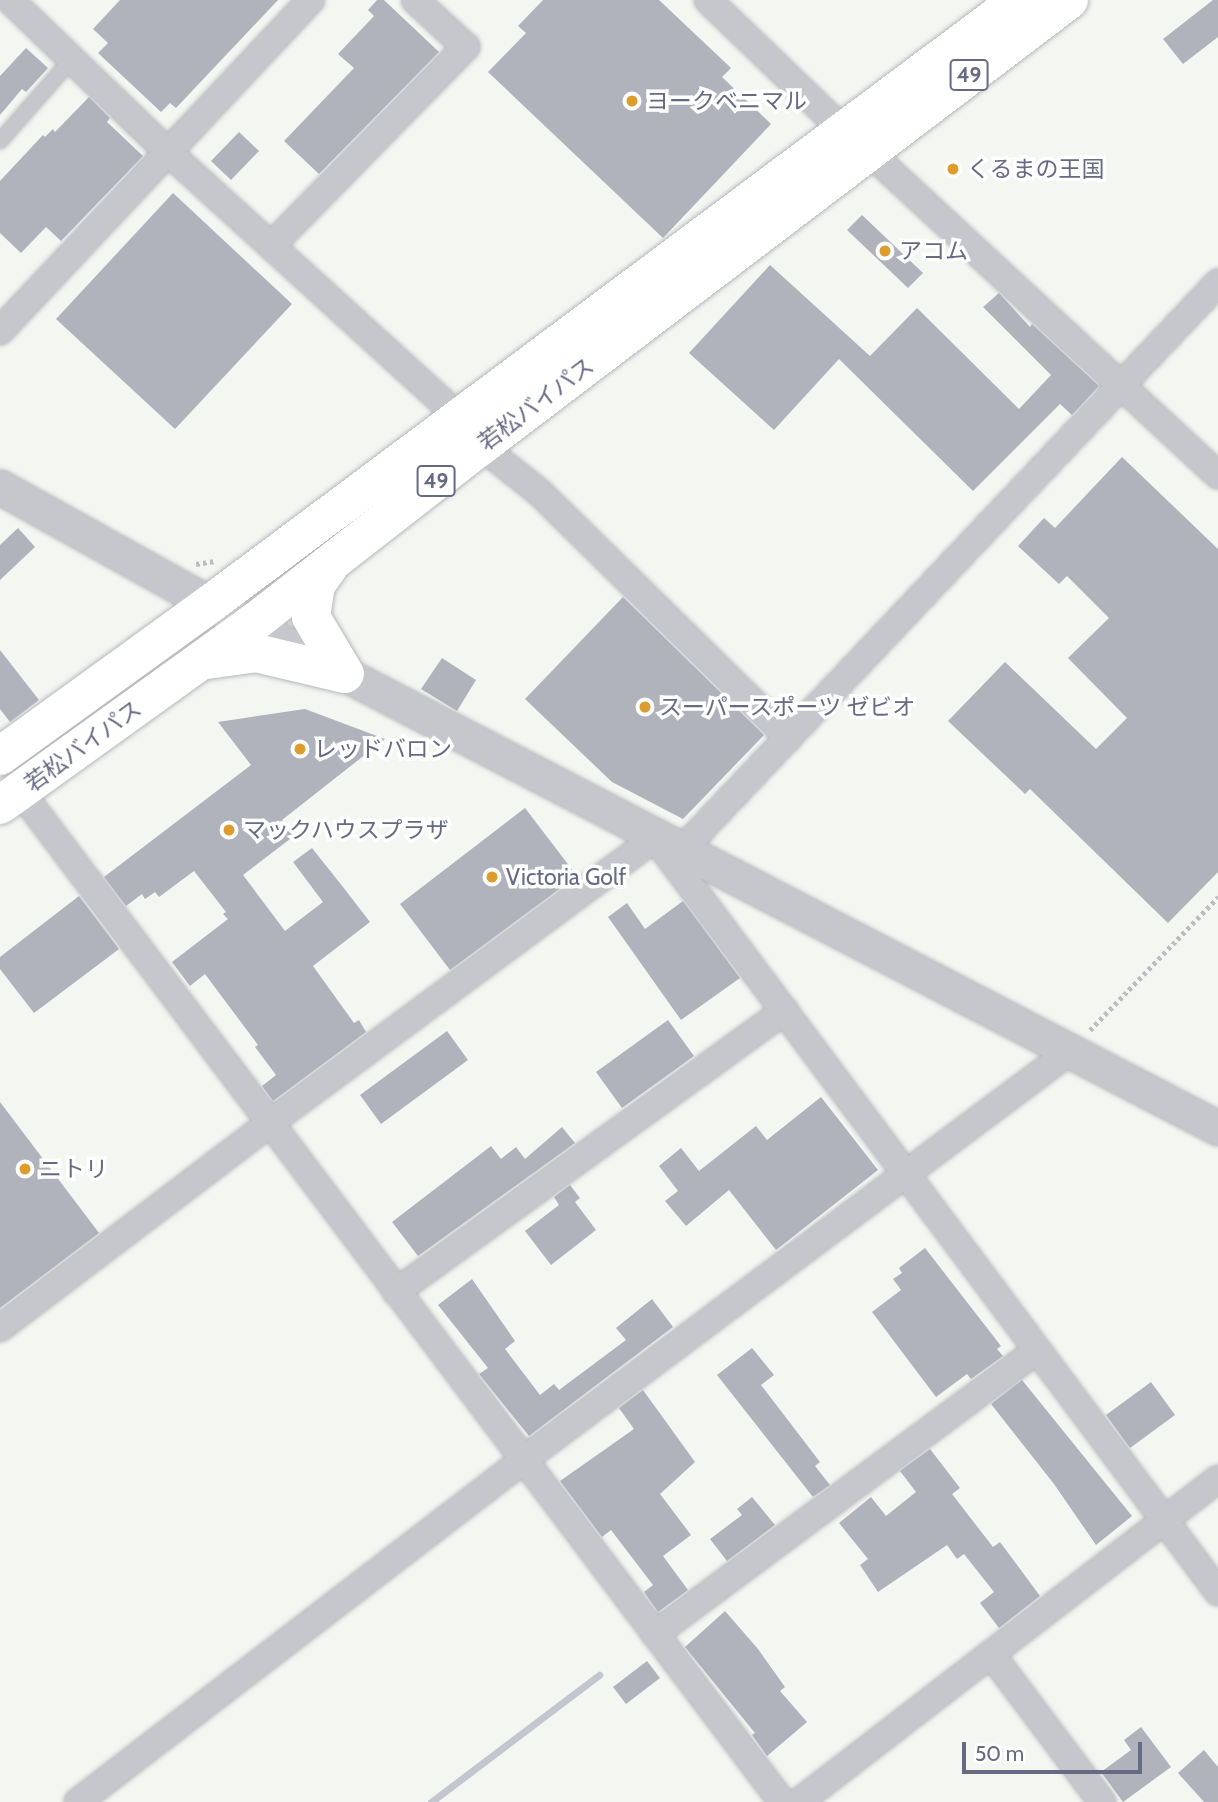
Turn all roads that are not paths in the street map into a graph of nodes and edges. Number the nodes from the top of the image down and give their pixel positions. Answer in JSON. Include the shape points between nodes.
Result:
{"nodes":[{"id":1,"x":10,"y":0,"type":"edge"},
{"id":2,"x":311,"y":0,"type":"edge"},
{"id":3,"x":415,"y":0,"type":"edge"},
{"id":4,"x":708,"y":0,"type":"edge"},
{"id":5,"x":1019,"y":0,"type":"edge"},
{"id":6,"x":1069,"y":0,"type":"edge"},
{"id":7,"x":72,"y":59,"type":"junction"},
{"id":8,"x":0,"y":141,"type":"edge"},
{"id":9,"x":857,"y":141,"type":"junction"},
{"id":10,"x":168,"y":152,"type":"junction"},
{"id":11,"x":271,"y":246,"type":"junction"},
{"id":12,"x":1218,"y":283,"type":"edge"},
{"id":13,"x":0,"y":331,"type":"edge"},
{"id":14,"x":1123,"y":385,"type":"junction"},
{"id":15,"x":458,"y":416,"type":"junction"},
{"id":16,"x":481,"y":446,"type":"junction"},
{"id":17,"x":1218,"y":475,"type":"edge"},
{"id":18,"x":0,"y":487,"type":"edge"},
{"id":19,"x":332,"y":562,"type":"junction"},
{"id":20,"x":210,"y":604,"type":"junction"},
{"id":21,"x":252,"y":624,"type":"junction"},
{"id":22,"x":195,"y":665,"type":"junction"},
{"id":23,"x":345,"y":674,"type":"junction"},
{"id":24,"x":789,"y":738,"type":"junction"},
{"id":25,"x":0,"y":757,"type":"edge"},
{"id":26,"x":10,"y":798,"type":"edge"},
{"id":27,"x":668,"y":845,"type":"junction"},
{"id":28,"x":785,"y":1010,"type":"junction"},
{"id":29,"x":1069,"y":1052,"type":"junction"},
{"id":30,"x":271,"y":1122,"type":"junction"},
{"id":31,"x":1218,"y":1128,"type":"edge"},
{"id":32,"x":904,"y":1175,"type":"junction"},
{"id":33,"x":396,"y":1292,"type":"junction"},
{"id":34,"x":0,"y":1328,"type":"edge"},
{"id":35,"x":1037,"y":1350,"type":"junction"},
{"id":36,"x":526,"y":1458,"type":"junction"},
{"id":37,"x":1218,"y":1479,"type":"edge"},
{"id":38,"x":1166,"y":1520,"type":"junction"},
{"id":39,"x":1218,"y":1592,"type":"edge"},
{"id":40,"x":655,"y":1634,"type":"junction"},
{"id":41,"x":991,"y":1654,"type":"junction"},
{"id":42,"x":78,"y":1802,"type":"edge"},
{"id":43,"x":782,"y":1802,"type":"edge"},
{"id":44,"x":799,"y":1802,"type":"edge"},
{"id":45,"x":1102,"y":1802,"type":"edge"}],
"edges":[{"from":1,"to":7,"type":"street"},
{"from":2,"to":10,"type":"street"},
{"from":3,"to":11,"type":"street","via":[[466,47]]},
{"from":4,"to":9,"type":"street"},
{"from":5,"to":9,"type":"highway","name":"若松バイパス","number":"49"},
{"from":6,"to":9,"type":"highway","name":"若松バイパス","number":"49"},
{"from":7,"to":8,"type":"lane"},
{"from":7,"to":10,"type":"street"},
{"from":9,"to":14,"type":"street"},
{"from":9,"to":15,"type":"highway","name":"若松バイパス","number":"49"},
{"from":9,"to":16,"type":"highway","name":"若松バイパス","number":"49"},
{"from":10,"to":11,"type":"street"},
{"from":10,"to":13,"type":"street"},
{"from":11,"to":15,"type":"street"},
{"from":12,"to":14,"type":"street"},
{"from":14,"to":17,"type":"street"},
{"from":14,"to":24,"type":"street"},
{"from":15,"to":20,"type":"highway","name":"若松バイパス","number":"49"},
{"from":16,"to":19,"type":"highway","name":"若松バイパス","number":"49"},
{"from":16,"to":24,"type":"street","via":[[540,493]]},
{"from":18,"to":20,"type":"street"},
{"from":19,"to":21,"type":"highway","name":"若松バイパス","number":"49"},
{"from":19,"to":23,"type":"highway","via":[[317,585],[311,617]]},
{"from":20,"to":21,"type":"street"},
{"from":20,"to":25,"type":"highway","name":"若松バイパス","number":"49"},
{"from":21,"to":22,"type":"highway","name":"若松バイパス","number":"49"},
{"from":21,"to":23,"type":"street"},
{"from":22,"to":23,"type":"highway","via":[[256,653]]},
{"from":22,"to":26,"type":"highway","name":"若松バイパス","number":"49"},
{"from":23,"to":27,"type":"street"},
{"from":24,"to":27,"type":"street"},
{"from":26,"to":30,"type":"street"},
{"from":27,"to":28,"type":"street"},
{"from":27,"to":29,"type":"street"},
{"from":27,"to":30,"type":"street"},
{"from":28,"to":32,"type":"street"},
{"from":28,"to":33,"type":"street"},
{"from":29,"to":31,"type":"street"},
{"from":29,"to":32,"type":"street"},
{"from":30,"to":33,"type":"street"},
{"from":30,"to":34,"type":"street"},
{"from":32,"to":35,"type":"street"},
{"from":32,"to":36,"type":"street"},
{"from":33,"to":36,"type":"street"},
{"from":35,"to":38,"type":"street"},
{"from":35,"to":40,"type":"street"},
{"from":36,"to":40,"type":"street"},
{"from":36,"to":42,"type":"street"},
{"from":37,"to":38,"type":"street"},
{"from":38,"to":39,"type":"street"},
{"from":38,"to":41,"type":"street"},
{"from":40,"to":43,"type":"street"},
{"from":41,"to":44,"type":"street"},
{"from":41,"to":45,"type":"street"}]}
